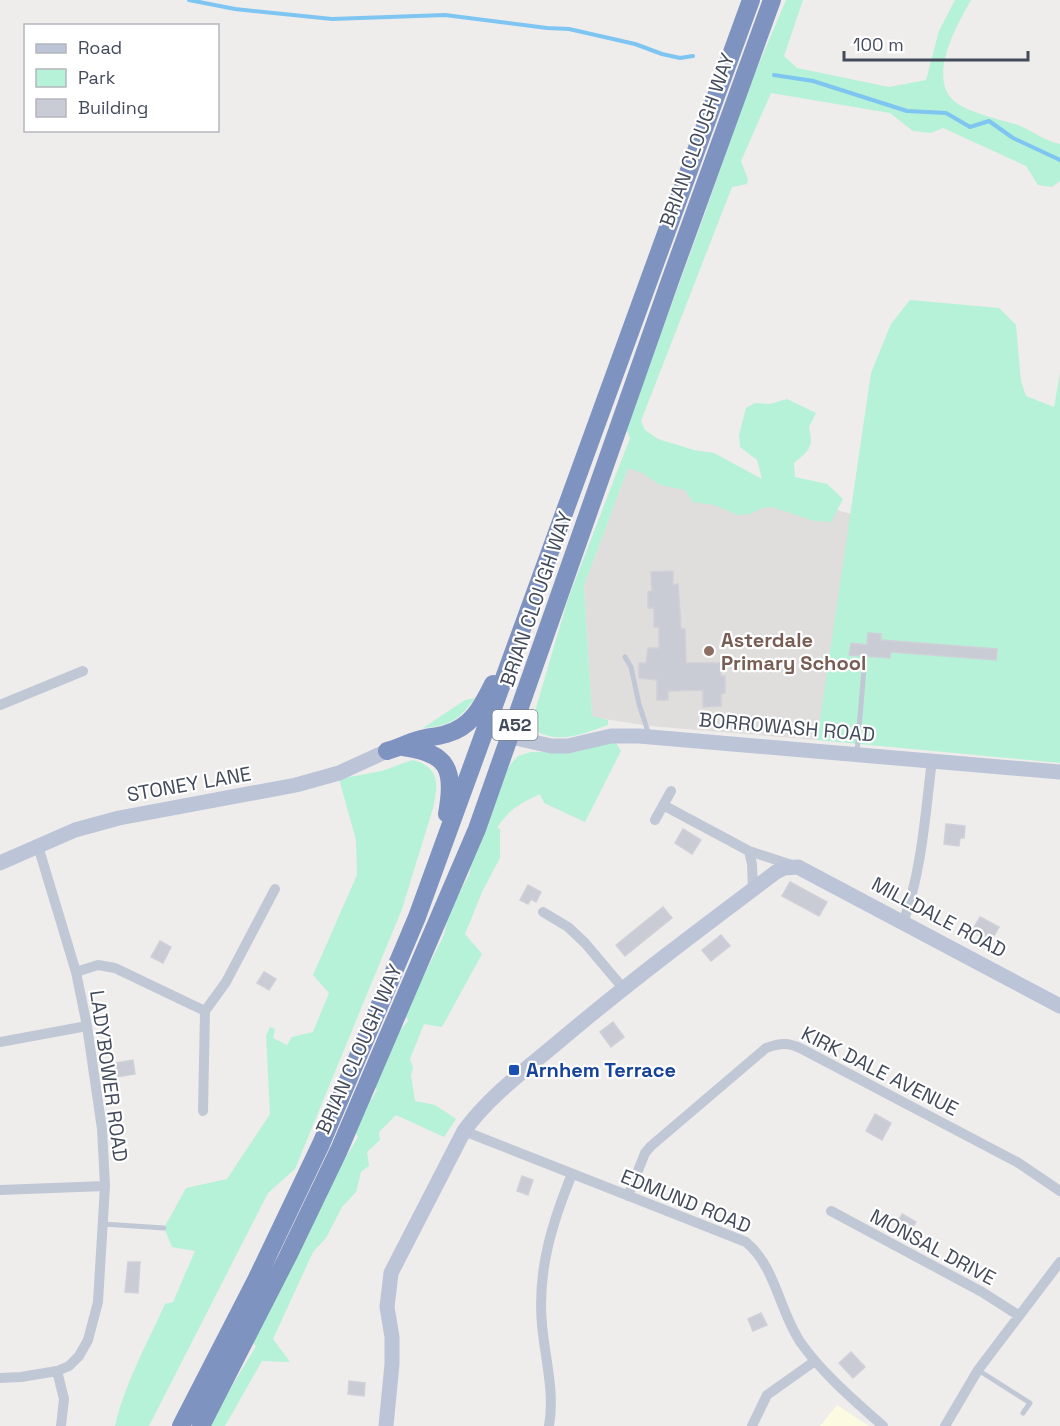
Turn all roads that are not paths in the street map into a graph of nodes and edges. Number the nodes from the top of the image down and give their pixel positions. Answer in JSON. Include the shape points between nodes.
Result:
{"nodes":[{"id":1,"x":752,"y":0,"type":"edge"},
{"id":2,"x":772,"y":0,"type":"edge"},
{"id":3,"x":540,"y":579,"type":"junction"},
{"id":4,"x":626,"y":657,"type":"dead end"},
{"id":5,"x":864,"y":669,"type":"dead end"},
{"id":6,"x":83,"y":671,"type":"dead end"},
{"id":7,"x":0,"y":705,"type":"edge"},
{"id":8,"x":511,"y":737,"type":"junction"},
{"id":9,"x":649,"y":737,"type":"junction"},
{"id":10,"x":395,"y":749,"type":"junction"},
{"id":11,"x":857,"y":754,"type":"junction"},
{"id":12,"x":932,"y":760,"type":"junction"},
{"id":13,"x":1060,"y":772,"type":"edge"},
{"id":14,"x":671,"y":790,"type":"dead end"},
{"id":15,"x":663,"y":805,"type":"junction"},
{"id":16,"x":655,"y":820,"type":"dead end"},
{"id":17,"x":38,"y":846,"type":"junction"},
{"id":18,"x":749,"y":851,"type":"junction"},
{"id":19,"x":441,"y":854,"type":"junction"},
{"id":20,"x":0,"y":863,"type":"edge"},
{"id":21,"x":798,"y":867,"type":"junction"},
{"id":22,"x":274,"y":889,"type":"dead end"},
{"id":23,"x":753,"y":889,"type":"junction"},
{"id":24,"x":543,"y":912,"type":"dead end"},
{"id":25,"x":903,"y":923,"type":"junction"},
{"id":26,"x":76,"y":972,"type":"junction"},
{"id":27,"x":623,"y":988,"type":"junction"},
{"id":28,"x":1060,"y":1006,"type":"edge"},
{"id":29,"x":205,"y":1011,"type":"junction"},
{"id":30,"x":87,"y":1026,"type":"junction"},
{"id":31,"x":0,"y":1041,"type":"edge"},
{"id":32,"x":202,"y":1111,"type":"dead end"},
{"id":33,"x":464,"y":1131,"type":"junction"},
{"id":34,"x":572,"y":1174,"type":"junction"},
{"id":35,"x":105,"y":1186,"type":"junction"},
{"id":36,"x":0,"y":1190,"type":"edge"},
{"id":37,"x":1060,"y":1191,"type":"edge"},
{"id":38,"x":628,"y":1196,"type":"junction"},
{"id":39,"x":831,"y":1211,"type":"dead end"},
{"id":40,"x":103,"y":1224,"type":"junction"},
{"id":41,"x":164,"y":1228,"type":"dead end"},
{"id":42,"x":1060,"y":1262,"type":"edge"},
{"id":43,"x":1018,"y":1315,"type":"junction"},
{"id":44,"x":815,"y":1361,"type":"junction"},
{"id":45,"x":978,"y":1370,"type":"junction"},
{"id":46,"x":57,"y":1371,"type":"junction"},
{"id":47,"x":0,"y":1378,"type":"edge"},
{"id":48,"x":1023,"y":1413,"type":"dead end"},
{"id":49,"x":61,"y":1426,"type":"edge"},
{"id":50,"x":181,"y":1426,"type":"edge"},
{"id":51,"x":201,"y":1426,"type":"edge"},
{"id":52,"x":386,"y":1426,"type":"edge"},
{"id":53,"x":549,"y":1426,"type":"edge"},
{"id":54,"x":752,"y":1426,"type":"edge"},
{"id":55,"x":883,"y":1426,"type":"edge"},
{"id":56,"x":945,"y":1426,"type":"edge"}],
"edges":[{"from":1,"to":3,"type":"highway","name":"BRIAN CLOUGH WAY","number":"A52"},
{"from":2,"to":8,"type":"highway","name":"BRIAN CLOUGH WAY","number":"A52"},
{"from":3,"to":10,"type":"highway","via":[[499,673],[475,716],[455,731]]},
{"from":3,"to":19,"type":"highway","name":"BRIAN CLOUGH WAY","number":"A52"},
{"from":4,"to":9,"type":"lane","via":[[632,666]]},
{"from":5,"to":11,"type":"lane"},
{"from":6,"to":7,"type":"street"},
{"from":8,"to":9,"type":"street","name":"BORROWASH ROAD","via":[[551,746],[611,736]]},
{"from":8,"to":51,"type":"highway","name":"BRIAN CLOUGH WAY","number":"A52","via":[[477,830],[339,1150]]},
{"from":9,"to":11,"type":"street","name":"BORROWASH ROAD"},
{"from":10,"to":17,"type":"street","name":"STONEY LANE","via":[[339,773],[296,785],[119,818],[75,830]]},
{"from":10,"to":19,"type":"highway","via":[[420,749],[433,754],[448,770],[450,796]]},
{"from":11,"to":12,"type":"street","name":"BORROWASH ROAD"},
{"from":12,"to":13,"type":"street","name":"BORROWASH ROAD"},
{"from":12,"to":25,"type":"street","via":[[919,867]]},
{"from":14,"to":15,"type":"street"},
{"from":15,"to":16,"type":"street"},
{"from":15,"to":18,"type":"street"},
{"from":17,"to":20,"type":"street","name":"STONEY LANE"},
{"from":17,"to":26,"type":"street","name":"LADYBOWER ROAD"},
{"from":18,"to":21,"type":"street"},
{"from":18,"to":23,"type":"street"},
{"from":19,"to":50,"type":"highway","name":"BRIAN CLOUGH WAY","number":"A52","via":[[321,1144]]},
{"from":21,"to":23,"type":"street","via":[[784,868]]},
{"from":21,"to":25,"type":"street","name":"MILLDALE ROAD"},
{"from":22,"to":29,"type":"street","via":[[226,982]]},
{"from":23,"to":27,"type":"street"},
{"from":24,"to":27,"type":"street","via":[[585,943]]},
{"from":25,"to":28,"type":"street","name":"MILLDALE ROAD"},
{"from":26,"to":29,"type":"street","via":[[98,965],[115,968]]},
{"from":26,"to":30,"type":"street","name":"LADYBOWER ROAD"},
{"from":27,"to":33,"type":"street","via":[[500,1092]]},
{"from":29,"to":32,"type":"street"},
{"from":30,"to":31,"type":"street"},
{"from":30,"to":35,"type":"street","name":"LADYBOWER ROAD","via":[[102,1129]]},
{"from":33,"to":34,"type":"street","name":"EDMUND ROAD"},
{"from":33,"to":52,"type":"street","via":[[388,1282],[393,1347]]},
{"from":34,"to":38,"type":"street","name":"EDMUND ROAD"},
{"from":34,"to":53,"type":"street","via":[[542,1270],[541,1316],[551,1397]]},
{"from":35,"to":36,"type":"street"},
{"from":35,"to":40,"type":"street","name":"LADYBOWER ROAD"},
{"from":37,"to":38,"type":"street","name":"KIRK DALE AVENUE","via":[[1017,1162],[802,1049],[783,1043],[766,1048],[651,1146]]},
{"from":38,"to":44,"type":"street","name":"EDMUND ROAD","via":[[726,1233],[753,1248],[767,1267],[788,1321]]},
{"from":39,"to":43,"type":"street","name":"MONSAL DRIVE"},
{"from":40,"to":41,"type":"lane"},
{"from":40,"to":46,"type":"street","name":"LADYBOWER ROAD","via":[[98,1302],[92,1329],[79,1356]]},
{"from":42,"to":43,"type":"street"},
{"from":43,"to":45,"type":"street"},
{"from":44,"to":54,"type":"street","via":[[767,1395]]},
{"from":44,"to":55,"type":"street","name":"EDMUND ROAD"},
{"from":45,"to":48,"type":"lane","via":[[1030,1403]]},
{"from":45,"to":56,"type":"street"},
{"from":46,"to":47,"type":"street"},
{"from":46,"to":49,"type":"street","via":[[64,1400]]}]}
